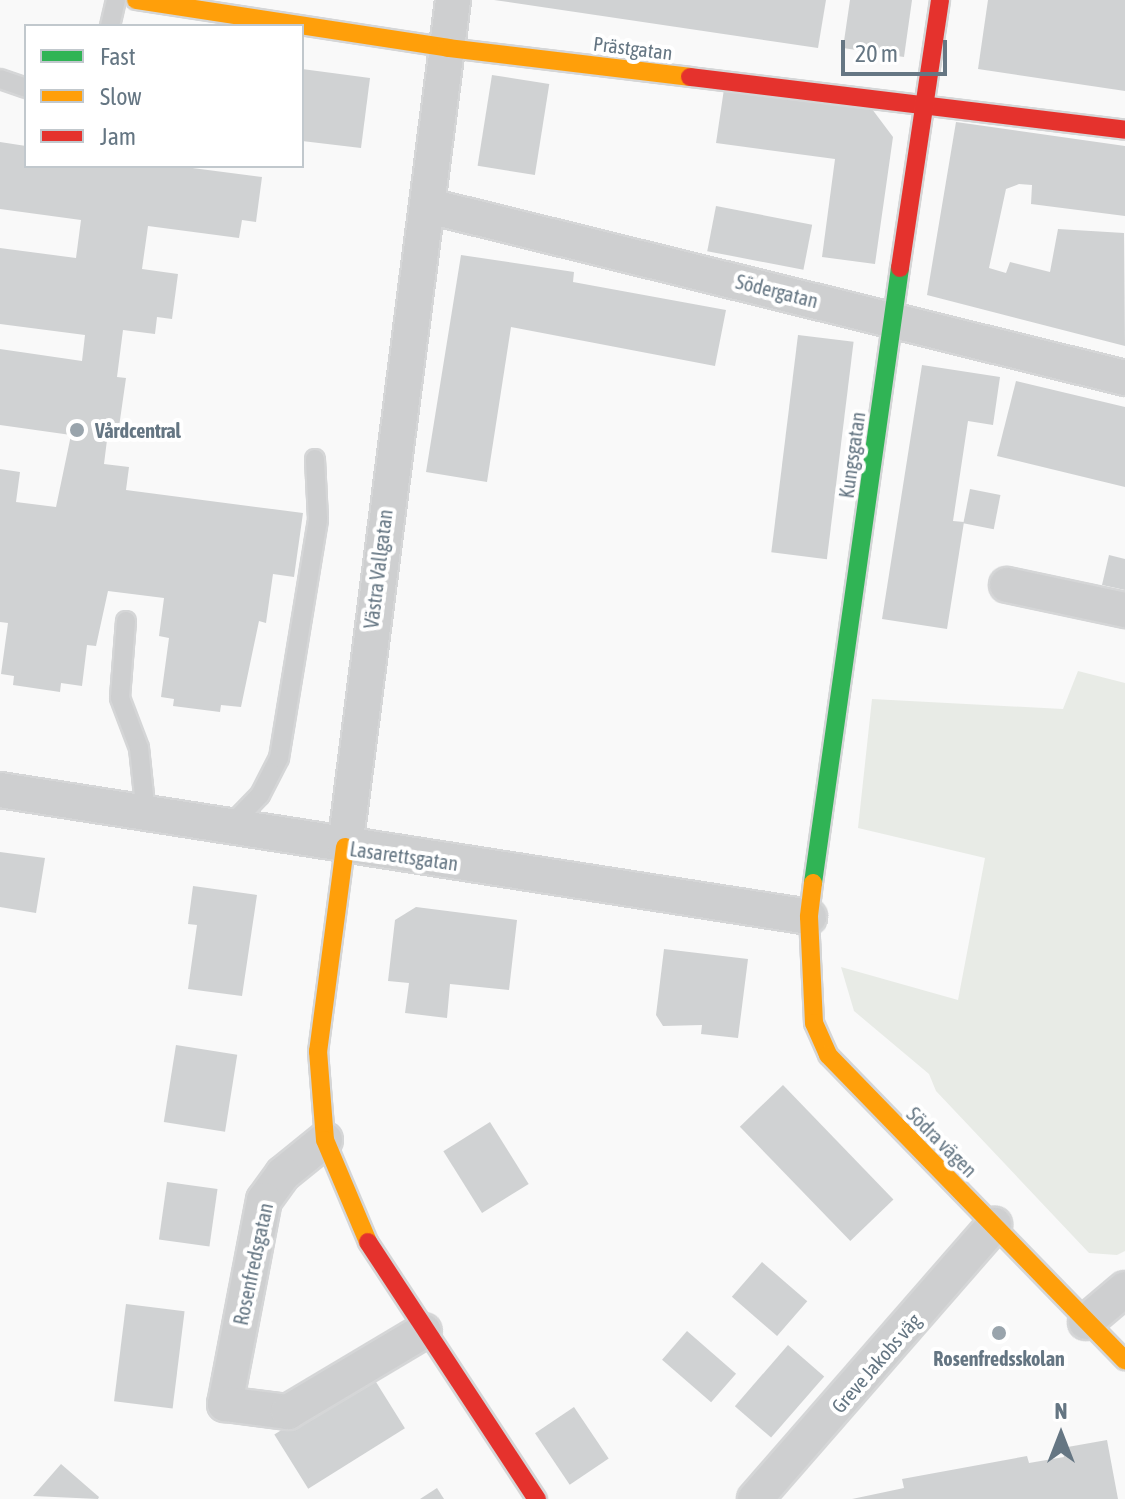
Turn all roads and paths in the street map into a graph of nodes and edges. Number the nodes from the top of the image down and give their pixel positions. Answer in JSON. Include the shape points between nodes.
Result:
{"nodes":[{"id":1,"x":116,"y":0,"type":"edge"},
{"id":2,"x":136,"y":0,"type":"edge"},
{"id":3,"x":453,"y":0,"type":"edge"},
{"id":4,"x":940,"y":0,"type":"edge"},
{"id":5,"x":110,"y":24,"type":"edge"},
{"id":6,"x":292,"y":24,"type":"edge"},
{"id":7,"x":304,"y":26,"type":"edge"},
{"id":8,"x":448,"y":48,"type":"junction"},
{"id":9,"x":0,"y":79,"type":"edge"},
{"id":10,"x":24,"y":87,"type":"edge"},
{"id":11,"x":923,"y":105,"type":"junction"},
{"id":12,"x":1125,"y":130,"type":"edge"},
{"id":13,"x":429,"y":206,"type":"junction"},
{"id":14,"x":893,"y":320,"type":"junction"},
{"id":15,"x":1125,"y":378,"type":"edge"},
{"id":16,"x":315,"y":459,"type":"dead end"},
{"id":17,"x":1007,"y":585,"type":"dead end"},
{"id":18,"x":1125,"y":610,"type":"edge"},
{"id":19,"x":126,"y":621,"type":"dead end"},
{"id":20,"x":0,"y":790,"type":"edge"},
{"id":21,"x":146,"y":815,"type":"junction"},
{"id":22,"x":227,"y":828,"type":"junction"},
{"id":23,"x":345,"y":847,"type":"junction"},
{"id":24,"x":809,"y":917,"type":"junction"},
{"id":25,"x":325,"y":1140,"type":"junction"},
{"id":26,"x":994,"y":1225,"type":"junction"},
{"id":27,"x":1125,"y":1289,"type":"edge"},
{"id":28,"x":1086,"y":1322,"type":"junction"},
{"id":29,"x":424,"y":1331,"type":"junction"},
{"id":30,"x":1125,"y":1360,"type":"edge"},
{"id":31,"x":537,"y":1499,"type":"edge"},
{"id":32,"x":755,"y":1499,"type":"edge"}],
"edges":[{"from":1,"to":5,"type":"lane"},
{"from":2,"to":6,"type":"street","name":"Prästgatan"},
{"from":3,"to":8,"type":"street","name":"Västra Vallgatan"},
{"from":4,"to":11,"type":"street","name":"Kungsgatan"},
{"from":7,"to":8,"type":"street","name":"Prästgatan"},
{"from":8,"to":11,"type":"street","name":"Prästgatan"},
{"from":8,"to":13,"type":"street","name":"Västra Vallgatan"},
{"from":9,"to":10,"type":"lane"},
{"from":11,"to":12,"type":"street","name":"Prästgatan"},
{"from":11,"to":14,"type":"street","name":"Kungsgatan"},
{"from":13,"to":14,"type":"street","name":"Södergatan"},
{"from":13,"to":23,"type":"street","name":"Västra Vallgatan","via":[[392,455]]},
{"from":14,"to":15,"type":"street","name":"Södergatan"},
{"from":14,"to":24,"type":"street","name":"Kungsgatan"},
{"from":16,"to":22,"type":"lane","via":[[318,519],[279,758],[260,795]]},
{"from":17,"to":18,"type":"street"},
{"from":19,"to":21,"type":"lane","via":[[120,698],[139,748]]},
{"from":20,"to":21,"type":"street","name":"Lasarettsgatan"},
{"from":21,"to":22,"type":"street","name":"Lasarettsgatan"},
{"from":22,"to":23,"type":"street","name":"Lasarettsgatan"},
{"from":23,"to":24,"type":"street","name":"Lasarettsgatan"},
{"from":23,"to":25,"type":"street","name":"Västra Vallgatan","via":[[318,1051]]},
{"from":24,"to":26,"type":"street","name":"Södra vägen","via":[[814,1023],[828,1055]]},
{"from":25,"to":29,"type":"street","via":[[370,1246]]},
{"from":25,"to":29,"type":"street","name":"Rosenfredsgatan","via":[[283,1174],[264,1200],[225,1404],[288,1412]]},
{"from":26,"to":28,"type":"street","name":"Södra vägen"},
{"from":26,"to":32,"type":"street","name":"Greve Jakobs väg"},
{"from":27,"to":28,"type":"street"},
{"from":28,"to":30,"type":"street","name":"Södra vägen"},
{"from":29,"to":31,"type":"street"}]}
